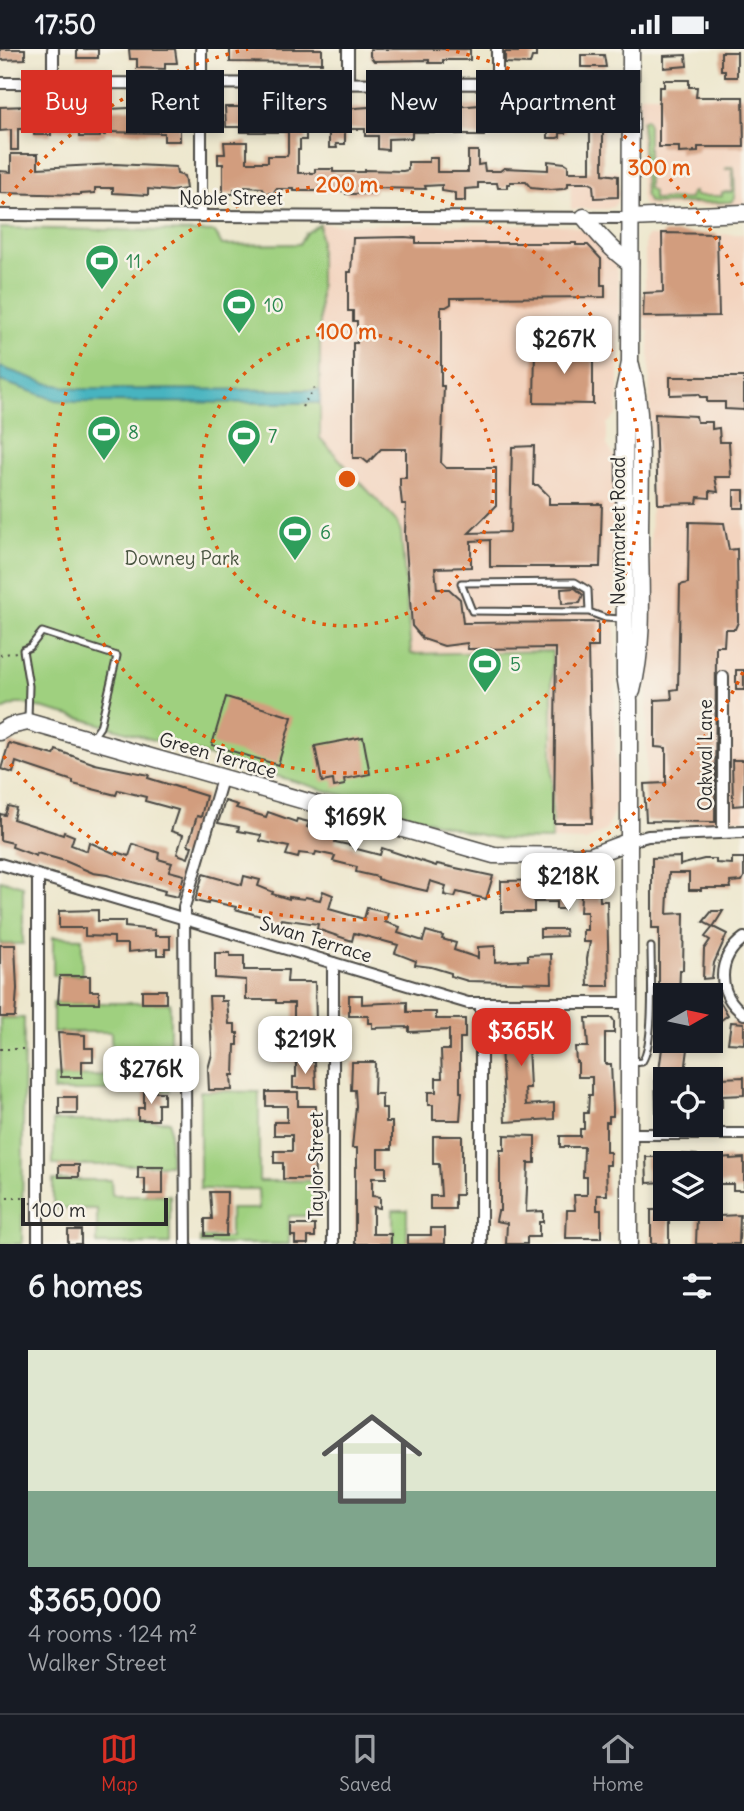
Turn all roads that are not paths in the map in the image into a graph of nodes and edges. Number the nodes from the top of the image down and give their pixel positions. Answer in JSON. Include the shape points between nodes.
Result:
{"nodes":[{"id":1,"x":53,"y":49,"type":"edge"},
{"id":2,"x":201,"y":49,"type":"edge"},
{"id":3,"x":348,"y":49,"type":"edge"},
{"id":4,"x":497,"y":49,"type":"edge"},
{"id":5,"x":631,"y":49,"type":"edge"},
{"id":6,"x":53,"y":70,"type":"edge"},
{"id":7,"x":201,"y":70,"type":"edge"},
{"id":8,"x":348,"y":70,"type":"edge"},
{"id":9,"x":497,"y":70,"type":"edge"},
{"id":10,"x":631,"y":70,"type":"edge"},
{"id":11,"x":0,"y":83,"type":"edge"},
{"id":12,"x":21,"y":83,"type":"edge"},
{"id":13,"x":352,"y":84,"type":"edge"},
{"id":14,"x":476,"y":84,"type":"edge"},
{"id":15,"x":201,"y":133,"type":"edge"},
{"id":16,"x":631,"y":133,"type":"edge"},
{"id":17,"x":744,"y":213,"type":"edge"},
{"id":18,"x":0,"y":215,"type":"edge"},
{"id":19,"x":201,"y":215,"type":"junction"},
{"id":20,"x":584,"y":217,"type":"junction"},
{"id":21,"x":630,"y":218,"type":"junction"},
{"id":22,"x":630,"y":263,"type":"junction"},
{"id":23,"x":589,"y":612,"type":"junction"},
{"id":24,"x":632,"y":619,"type":"junction"},
{"id":25,"x":723,"y":677,"type":"dead end"},
{"id":26,"x":27,"y":722,"type":"junction"},
{"id":27,"x":0,"y":732,"type":"edge"},
{"id":28,"x":91,"y":740,"type":"junction"},
{"id":29,"x":222,"y":779,"type":"junction"},
{"id":30,"x":723,"y":832,"type":"junction"},
{"id":31,"x":744,"y":832,"type":"edge"},
{"id":32,"x":629,"y":841,"type":"junction"},
{"id":33,"x":0,"y":864,"type":"edge"},
{"id":34,"x":38,"y":876,"type":"junction"},
{"id":35,"x":185,"y":919,"type":"junction"},
{"id":36,"x":744,"y":938,"type":"edge"},
{"id":37,"x":650,"y":947,"type":"dead end"},
{"id":38,"x":333,"y":963,"type":"junction"},
{"id":39,"x":481,"y":1003,"type":"junction"},
{"id":40,"x":629,"y":1003,"type":"junction"},
{"id":41,"x":744,"y":1014,"type":"edge"},
{"id":42,"x":629,"y":1063,"type":"junction"},
{"id":43,"x":744,"y":1133,"type":"edge"},
{"id":44,"x":629,"y":1134,"type":"junction"},
{"id":45,"x":38,"y":1244,"type":"edge"},
{"id":46,"x":186,"y":1244,"type":"edge"},
{"id":47,"x":333,"y":1244,"type":"edge"},
{"id":48,"x":481,"y":1244,"type":"edge"},
{"id":49,"x":629,"y":1244,"type":"edge"}],
"edges":[{"from":1,"to":6,"type":"street"},
{"from":2,"to":7,"type":"street"},
{"from":3,"to":8,"type":"street"},
{"from":4,"to":9,"type":"street"},
{"from":5,"to":10,"type":"main road","name":"Newmarket Road"},
{"from":11,"to":12,"type":"street"},
{"from":13,"to":14,"type":"street"},
{"from":15,"to":19,"type":"street"},
{"from":16,"to":21,"type":"main road","name":"Newmarket Road"},
{"from":17,"to":21,"type":"main road"},
{"from":18,"to":19,"type":"street","name":"Noble Street"},
{"from":19,"to":20,"type":"street","name":"Noble Street"},
{"from":20,"to":21,"type":"street","name":"Noble Street"},
{"from":20,"to":22,"type":"main road","via":[[616,254]]},
{"from":21,"to":22,"type":"main road","name":"Newmarket Road"},
{"from":22,"to":24,"type":"main road","name":"Newmarket Road","via":[[630,363],[624,390]]},
{"from":23,"to":23,"type":"lane","via":[[472,611],[461,583],[575,582],[588,590]]},
{"from":23,"to":24,"type":"lane"},
{"from":24,"to":32,"type":"main road","name":"Newmarket Road","via":[[625,675]]},
{"from":25,"to":30,"type":"street","name":"Oakwal Lane"},
{"from":26,"to":27,"type":"main road"},
{"from":26,"to":28,"type":"main road","name":"Green Terrace"},
{"from":26,"to":28,"type":"lane","via":[[29,685],[23,650],[42,632],[117,656],[100,727]]},
{"from":28,"to":29,"type":"main road","name":"Green Terrace"},
{"from":29,"to":32,"type":"main road","name":"Green Terrace","via":[[494,855],[590,856]]},
{"from":29,"to":35,"type":"street","via":[[184,907]]},
{"from":30,"to":31,"type":"street"},
{"from":30,"to":32,"type":"street"},
{"from":32,"to":40,"type":"main road","name":"Newmarket Road"},
{"from":33,"to":34,"type":"street","name":"Swan Terrace"},
{"from":34,"to":35,"type":"street","name":"Swan Terrace"},
{"from":34,"to":45,"type":"street"},
{"from":35,"to":38,"type":"street","name":"Swan Terrace"},
{"from":35,"to":46,"type":"street"},
{"from":36,"to":41,"type":"street","via":[[733,947],[722,973],[728,998]]},
{"from":37,"to":42,"type":"lane","via":[[648,1050],[640,1063]]},
{"from":38,"to":39,"type":"street","name":"Swan Terrace"},
{"from":38,"to":47,"type":"street","name":"Taylor Street"},
{"from":39,"to":40,"type":"street","name":"Swan Terrace"},
{"from":39,"to":48,"type":"street"},
{"from":40,"to":42,"type":"main road","name":"Newmarket Road"},
{"from":42,"to":44,"type":"main road","name":"Newmarket Road"},
{"from":43,"to":44,"type":"street"},
{"from":44,"to":49,"type":"main road","name":"Newmarket Road"}]}
